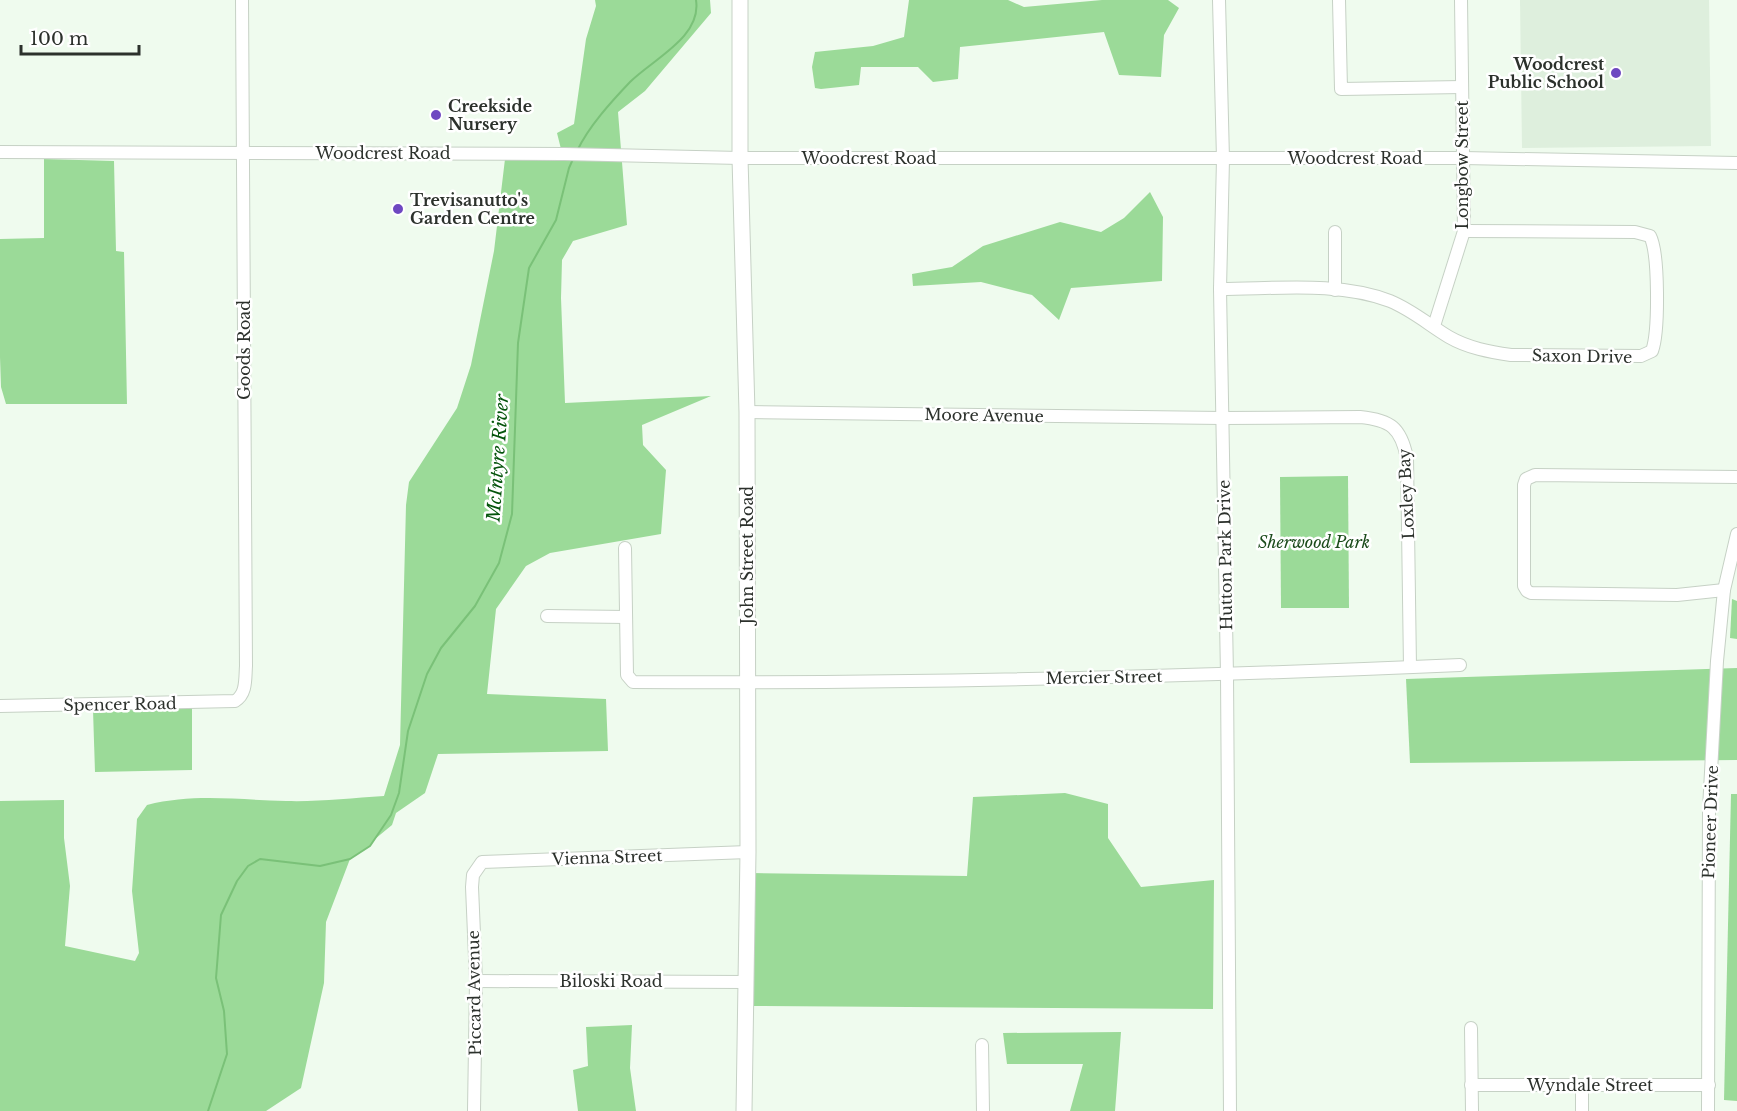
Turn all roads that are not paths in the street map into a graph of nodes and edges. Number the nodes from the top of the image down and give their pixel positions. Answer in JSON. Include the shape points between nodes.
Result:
{"nodes":[{"id":1,"x":242,"y":0,"type":"edge"},
{"id":2,"x":740,"y":0,"type":"edge"},
{"id":3,"x":1219,"y":0,"type":"edge"},
{"id":4,"x":1339,"y":0,"type":"edge"},
{"id":5,"x":1461,"y":0,"type":"edge"},
{"id":6,"x":1462,"y":87,"type":"junction"},
{"id":7,"x":0,"y":152,"type":"edge"},
{"id":8,"x":243,"y":152,"type":"junction"},
{"id":9,"x":740,"y":158,"type":"junction"},
{"id":10,"x":1463,"y":158,"type":"junction"},
{"id":11,"x":1223,"y":159,"type":"junction"},
{"id":12,"x":1737,"y":164,"type":"edge"},
{"id":13,"x":1464,"y":231,"type":"junction"},
{"id":14,"x":1335,"y":232,"type":"dead end"},
{"id":15,"x":1220,"y":290,"type":"junction"},
{"id":16,"x":1335,"y":290,"type":"junction"},
{"id":17,"x":1434,"y":326,"type":"junction"},
{"id":18,"x":747,"y":412,"type":"junction"},
{"id":19,"x":1222,"y":418,"type":"junction"},
{"id":20,"x":1737,"y":477,"type":"edge"},
{"id":21,"x":1737,"y":534,"type":"edge"},
{"id":22,"x":625,"y":548,"type":"dead end"},
{"id":23,"x":1724,"y":590,"type":"junction"},
{"id":24,"x":547,"y":616,"type":"dead end"},
{"id":25,"x":626,"y":617,"type":"junction"},
{"id":26,"x":1460,"y":665,"type":"dead end"},
{"id":27,"x":1410,"y":667,"type":"junction"},
{"id":28,"x":1227,"y":675,"type":"junction"},
{"id":29,"x":748,"y":683,"type":"junction"},
{"id":30,"x":240,"y":698,"type":"joint"},
{"id":31,"x":0,"y":706,"type":"edge"},
{"id":32,"x":748,"y":852,"type":"junction"},
{"id":33,"x":473,"y":875,"type":"joint"},
{"id":34,"x":476,"y":981,"type":"junction"},
{"id":35,"x":746,"y":982,"type":"junction"},
{"id":36,"x":1471,"y":1028,"type":"dead end"},
{"id":37,"x":982,"y":1045,"type":"dead end"},
{"id":38,"x":1709,"y":1084,"type":"junction"},
{"id":39,"x":1471,"y":1085,"type":"junction"},
{"id":40,"x":1582,"y":1085,"type":"junction"},
{"id":41,"x":474,"y":1111,"type":"edge"},
{"id":42,"x":744,"y":1111,"type":"edge"},
{"id":43,"x":983,"y":1111,"type":"edge"},
{"id":44,"x":1230,"y":1111,"type":"edge"},
{"id":45,"x":1472,"y":1111,"type":"edge"},
{"id":46,"x":1582,"y":1111,"type":"edge"},
{"id":47,"x":1708,"y":1111,"type":"edge"}],
"edges":[{"from":1,"to":8,"type":"street","name":"Goods Road"},
{"from":2,"to":9,"type":"main road","name":"John Street Road"},
{"from":3,"to":11,"type":"street","name":"Hutton Park Drive"},
{"from":4,"to":6,"type":"street","via":[[1341,89]]},
{"from":5,"to":6,"type":"street","name":"Longbow Street"},
{"from":6,"to":10,"type":"street","name":"Longbow Street"},
{"from":7,"to":8,"type":"street","name":"Woodcrest Road"},
{"from":8,"to":9,"type":"street","name":"Woodcrest Road"},
{"from":8,"to":30,"type":"street","name":"Goods Road","via":[[246,666],[245,689]]},
{"from":9,"to":11,"type":"street","name":"Woodcrest Road"},
{"from":9,"to":18,"type":"main road","name":"John Street Road"},
{"from":10,"to":11,"type":"street","name":"Woodcrest Road"},
{"from":10,"to":12,"type":"street","name":"Woodcrest Road"},
{"from":10,"to":13,"type":"street","name":"Longbow Street"},
{"from":11,"to":15,"type":"street","name":"Hutton Park Drive"},
{"from":13,"to":17,"type":"street","name":"Longbow Street"},
{"from":13,"to":17,"type":"street","name":"Saxon Drive","via":[[1635,232],[1650,236],[1655,250],[1654,346],[1641,356],[1511,355],[1475,348],[1450,338]]},
{"from":14,"to":16,"type":"street"},
{"from":15,"to":16,"type":"street","name":"Saxon Drive"},
{"from":15,"to":19,"type":"street","name":"Hutton Park Drive"},
{"from":16,"to":17,"type":"street","name":"Saxon Drive","via":[[1389,301]]},
{"from":18,"to":19,"type":"street","name":"Moore Avenue"},
{"from":18,"to":29,"type":"main road","name":"John Street Road"},
{"from":19,"to":27,"type":"street","name":"Loxley Bay","via":[[1360,417],[1378,419],[1397,430],[1407,458]]},
{"from":19,"to":28,"type":"street","name":"Hutton Park Drive"},
{"from":20,"to":23,"type":"street","via":[[1535,475],[1526,478],[1524,485],[1527,591],[1677,595]]},
{"from":21,"to":23,"type":"street","name":"Pioneer Drive"},
{"from":22,"to":25,"type":"street","name":"Mercier Street"},
{"from":23,"to":38,"type":"street","name":"Pioneer Drive","via":[[1709,809]]},
{"from":24,"to":25,"type":"street"},
{"from":25,"to":29,"type":"street","name":"Mercier Street","via":[[627,675],[633,682]]},
{"from":26,"to":27,"type":"street","name":"Mercier Street"},
{"from":27,"to":28,"type":"street","name":"Mercier Street"},
{"from":28,"to":29,"type":"street","name":"Mercier Street"},
{"from":28,"to":44,"type":"street","name":"Hutton Park Drive"},
{"from":29,"to":32,"type":"main road","name":"John Street Road"},
{"from":30,"to":31,"type":"street","name":"Spencer Road","via":[[195,703]]},
{"from":32,"to":33,"type":"street","name":"Vienna Street","via":[[488,861],[482,862]]},
{"from":32,"to":35,"type":"main road","name":"John Street Road"},
{"from":33,"to":34,"type":"street","name":"Piccard Avenue"},
{"from":34,"to":35,"type":"street","name":"Biloski Road"},
{"from":34,"to":41,"type":"street","name":"Piccard Avenue"},
{"from":35,"to":42,"type":"main road","name":"John Street Road"},
{"from":36,"to":39,"type":"street"},
{"from":37,"to":43,"type":"street"},
{"from":38,"to":40,"type":"street","name":"Wyndale Street"},
{"from":38,"to":47,"type":"street","name":"Pioneer Drive"},
{"from":39,"to":40,"type":"street","name":"Wyndale Street"},
{"from":39,"to":45,"type":"street"},
{"from":40,"to":46,"type":"street"}]}
